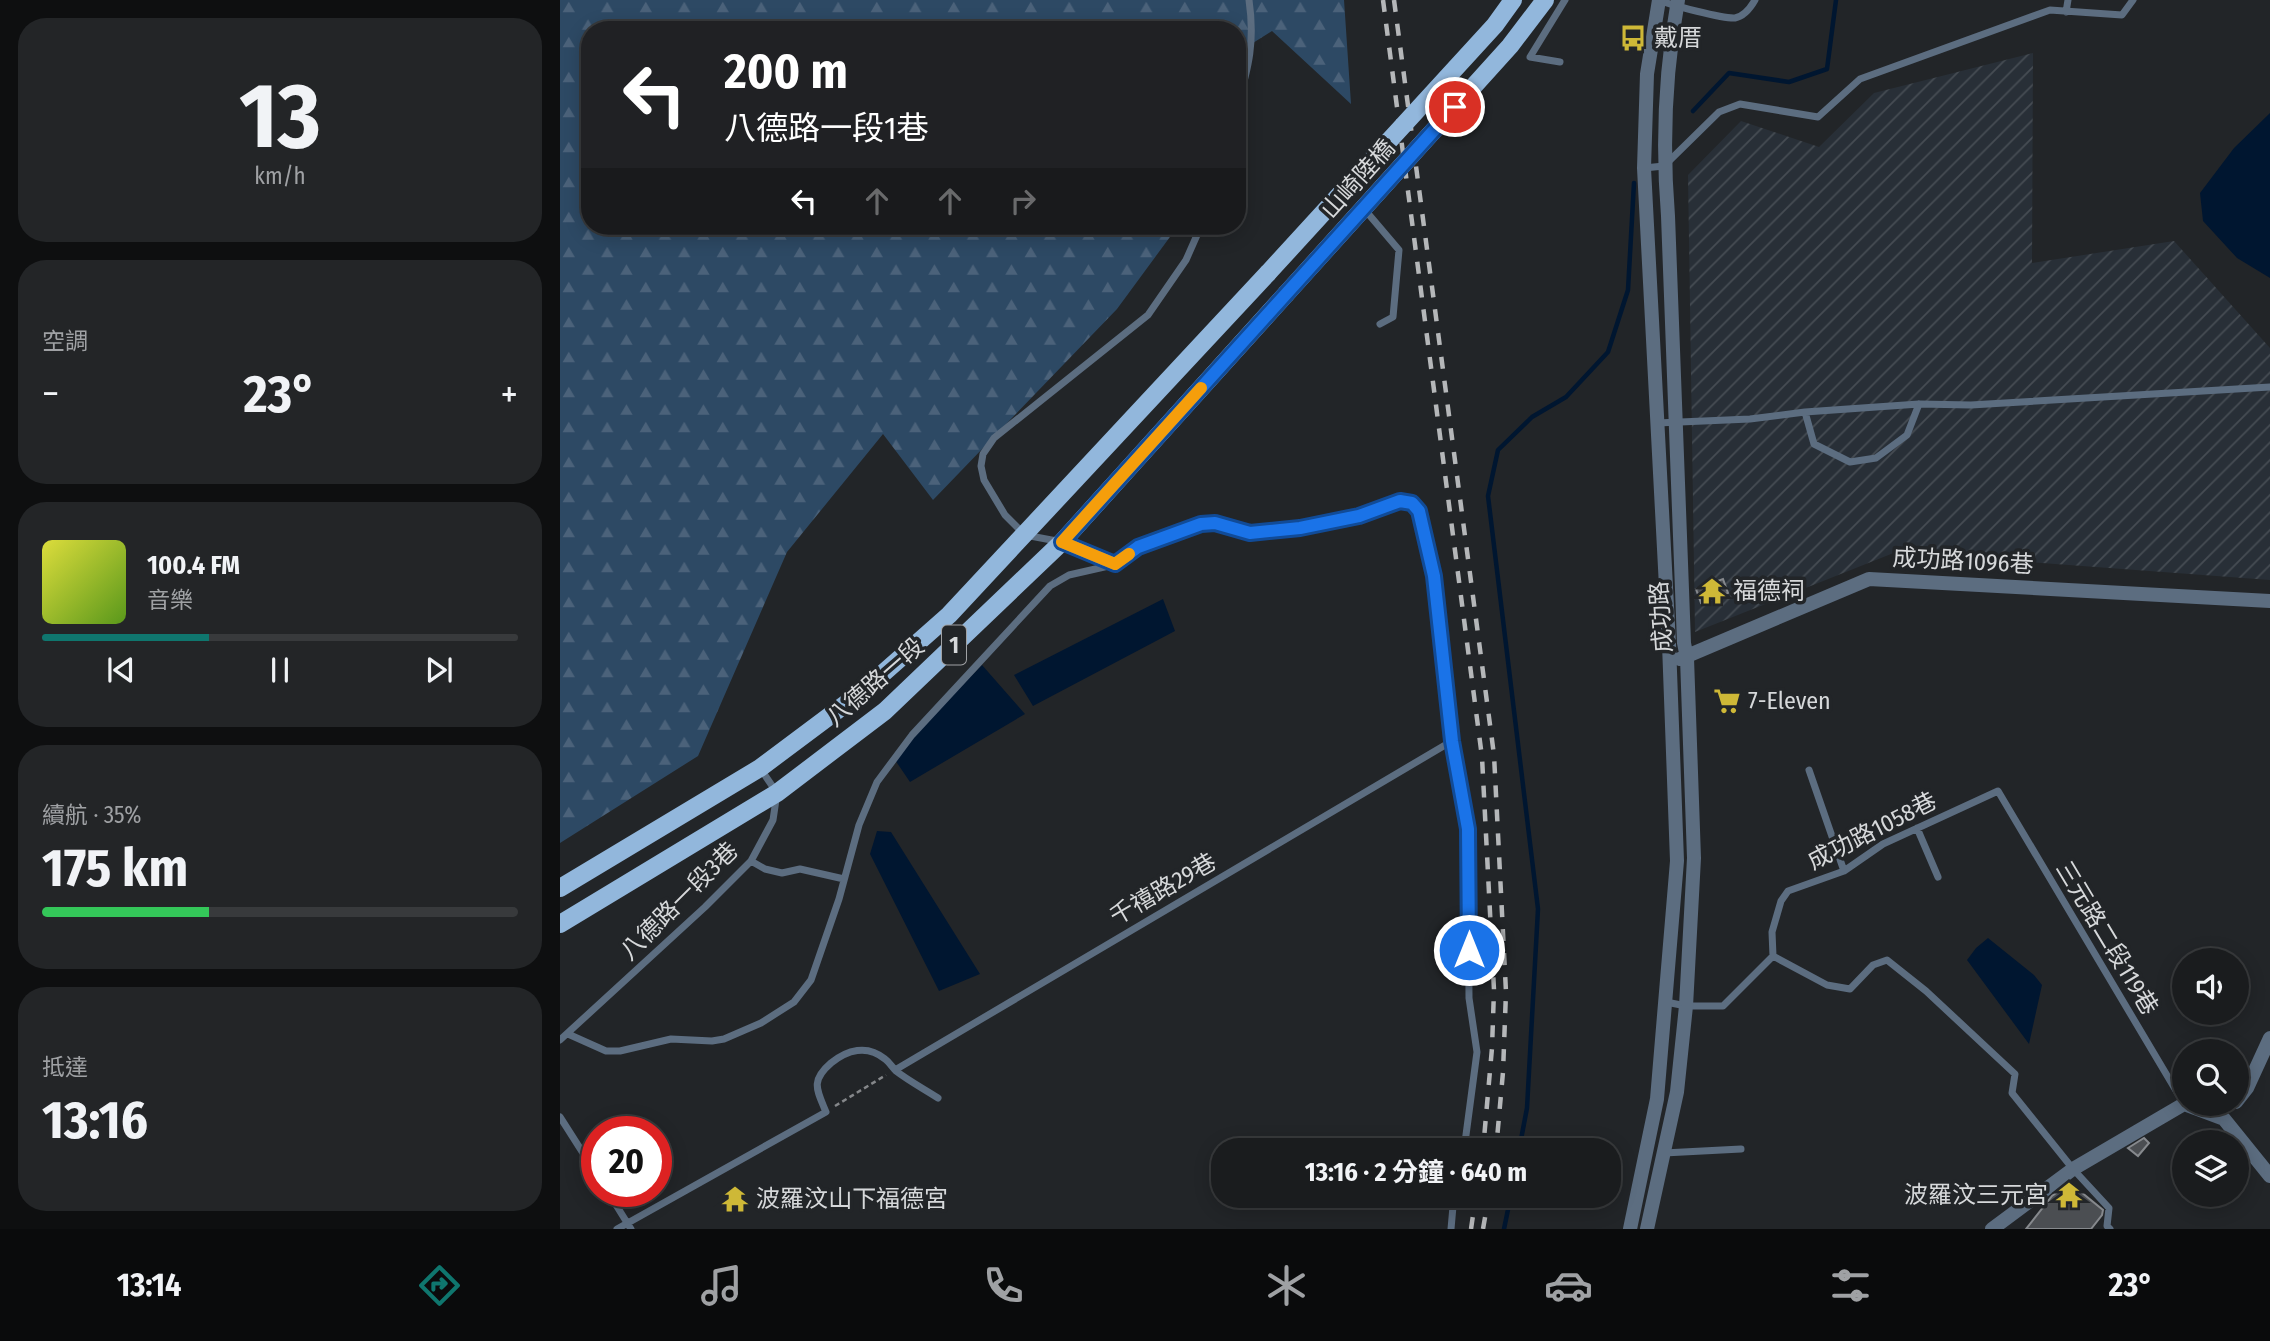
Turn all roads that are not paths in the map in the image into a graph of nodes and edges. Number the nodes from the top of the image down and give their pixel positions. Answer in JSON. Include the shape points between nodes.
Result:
{"nodes":[{"id":1,"x":1249,"y":0,"type":"edge"},
{"id":2,"x":1513,"y":0,"type":"edge"},
{"id":3,"x":1545,"y":0,"type":"edge"},
{"id":4,"x":1565,"y":0,"type":"edge"},
{"id":5,"x":1659,"y":0,"type":"edge"},
{"id":6,"x":1755,"y":0,"type":"edge"},
{"id":7,"x":2068,"y":0,"type":"edge"},
{"id":8,"x":2133,"y":0,"type":"edge"},
{"id":9,"x":1677,"y":4,"type":"edge"},
{"id":10,"x":2066,"y":12,"type":"junction"},
{"id":11,"x":1560,"y":62,"type":"dead end"},
{"id":12,"x":1246,"y":77,"type":"edge"},
{"id":13,"x":1664,"y":166,"type":"junction"},
{"id":14,"x":1644,"y":168,"type":"junction"},
{"id":15,"x":1364,"y":209,"type":"junction"},
{"id":16,"x":1197,"y":235,"type":"edge"},
{"id":17,"x":1268,"y":273,"type":"joint"},
{"id":18,"x":1286,"y":294,"type":"joint"},
{"id":19,"x":1380,"y":324,"type":"dead end"},
{"id":20,"x":2270,"y":387,"type":"edge"},
{"id":21,"x":1919,"y":404,"type":"junction"},
{"id":22,"x":1805,"y":412,"type":"junction"},
{"id":23,"x":1675,"y":422,"type":"junction"},
{"id":24,"x":1656,"y":423,"type":"junction"},
{"id":25,"x":1025,"y":535,"type":"junction"},
{"id":26,"x":1062,"y":542,"type":"junction"},
{"id":27,"x":1115,"y":564,"type":"junction"},
{"id":28,"x":2270,"y":601,"type":"edge"},
{"id":29,"x":1687,"y":658,"type":"junction"},
{"id":30,"x":1669,"y":661,"type":"junction"},
{"id":31,"x":1452,"y":741,"type":"junction"},
{"id":32,"x":760,"y":768,"type":"junction"},
{"id":33,"x":1809,"y":769,"type":"dead end"},
{"id":34,"x":1998,"y":791,"type":"joint"},
{"id":35,"x":777,"y":793,"type":"junction"},
{"id":36,"x":1917,"y":828,"type":"junction"},
{"id":37,"x":751,"y":862,"type":"junction"},
{"id":38,"x":1844,"y":871,"type":"junction"},
{"id":39,"x":1938,"y":877,"type":"dead end"},
{"id":40,"x":844,"y":879,"type":"junction"},
{"id":41,"x":560,"y":888,"type":"edge"},
{"id":42,"x":560,"y":924,"type":"edge"},
{"id":43,"x":1773,"y":956,"type":"junction"},
{"id":44,"x":1666,"y":1002,"type":"junction"},
{"id":45,"x":1686,"y":1006,"type":"junction"},
{"id":46,"x":568,"y":1034,"type":"junction"},
{"id":47,"x":2270,"y":1038,"type":"edge"},
{"id":48,"x":560,"y":1040,"type":"edge"},
{"id":49,"x":895,"y":1070,"type":"junction"},
{"id":50,"x":2172,"y":1084,"type":"edge"},
{"id":51,"x":2249,"y":1084,"type":"edge"},
{"id":52,"x":938,"y":1098,"type":"dead end"},
{"id":53,"x":2172,"y":1111,"type":"edge"},
{"id":54,"x":2216,"y":1116,"type":"edge"},
{"id":55,"x":2226,"y":1116,"type":"edge"},
{"id":56,"x":560,"y":1117,"type":"edge"},
{"id":57,"x":2224,"y":1119,"type":"junction"},
{"id":58,"x":1466,"y":1138,"type":"edge"},
{"id":59,"x":1741,"y":1149,"type":"dead end"},
{"id":60,"x":581,"y":1150,"type":"edge"},
{"id":61,"x":1664,"y":1153,"type":"junction"},
{"id":62,"x":2073,"y":1169,"type":"junction"},
{"id":63,"x":2270,"y":1176,"type":"edge"},
{"id":64,"x":617,"y":1207,"type":"edge"},
{"id":65,"x":1453,"y":1208,"type":"edge"},
{"id":66,"x":629,"y":1226,"type":"edge"},
{"id":67,"x":617,"y":1229,"type":"edge"},
{"id":68,"x":1451,"y":1229,"type":"edge"},
{"id":69,"x":1630,"y":1229,"type":"edge"},
{"id":70,"x":1647,"y":1229,"type":"edge"},
{"id":71,"x":1992,"y":1229,"type":"edge"},
{"id":72,"x":2109,"y":1229,"type":"edge"}],
"edges":[{"from":1,"to":12,"type":"lane","via":[[1253,36]]},
{"from":2,"to":17,"type":"main road","name":"山崎陸橋","number":"1","bridge":true},
{"from":3,"to":15,"type":"main road","name":"山崎陸橋","number":"1","bridge":true,"via":[[1510,46]]},
{"from":4,"to":11,"type":"lane","via":[[1530,57]]},
{"from":5,"to":9,"type":"lane"},
{"from":5,"to":14,"type":"street","name":"成功路","via":[[1647,74]]},
{"from":6,"to":9,"type":"lane","via":[[1735,18]]},
{"from":7,"to":10,"type":"lane"},
{"from":8,"to":10,"type":"lane","via":[[2122,15]]},
{"from":9,"to":13,"type":"street","name":"成功路","via":[[1666,72]]},
{"from":10,"to":13,"type":"lane","via":[[2050,10],[1860,79],[1818,117],[1740,104],[1719,111]]},
{"from":13,"to":14,"type":"lane"},
{"from":13,"to":23,"type":"street","name":"成功路"},
{"from":14,"to":24,"type":"street","name":"成功路"},
{"from":15,"to":18,"type":"main road","name":"山崎陸橋","number":"1","bridge":true},
{"from":15,"to":19,"type":"lane","via":[[1399,250],[1393,317]]},
{"from":16,"to":25,"type":"lane","via":[[1186,260],[1148,315],[994,438],[983,454],[984,480],[1005,515]]},
{"from":17,"to":25,"type":"main road","name":"八德路一段","number":"1"},
{"from":18,"to":26,"type":"main road","name":"八德路一段","number":"1"},
{"from":20,"to":21,"type":"lane","via":[[1971,405]]},
{"from":21,"to":22,"type":"lane"},
{"from":21,"to":22,"type":"lane","via":[[1907,435],[1876,458],[1850,461],[1814,444]]},
{"from":22,"to":23,"type":"lane"},
{"from":23,"to":24,"type":"lane"},
{"from":23,"to":29,"type":"street","name":"成功路"},
{"from":24,"to":30,"type":"street","name":"成功路"},
{"from":25,"to":26,"type":"lane"},
{"from":25,"to":32,"type":"main road","name":"八德路一段","number":"1","via":[[949,615],[863,691]]},
{"from":26,"to":27,"type":"lane"},
{"from":26,"to":35,"type":"main road","name":"八德路一段","number":"1","via":[[885,711]]},
{"from":27,"to":31,"type":"lane","via":[[1138,547],[1201,524],[1262,532],[1359,516],[1400,501],[1412,503],[1419,511],[1434,576]]},
{"from":27,"to":40,"type":"lane","via":[[1069,575],[1050,586],[912,735],[877,782]]},
{"from":28,"to":29,"type":"street","name":"成功路1096巷","via":[[1869,579]]},
{"from":29,"to":30,"type":"street","name":"成功路1096巷"},
{"from":29,"to":45,"type":"street","name":"成功路","via":[[1694,858]]},
{"from":30,"to":44,"type":"street","name":"成功路","via":[[1676,860]]},
{"from":31,"to":49,"type":"lane","name":"千禧路29巷"},
{"from":31,"to":58,"type":"lane","via":[[1468,829],[1469,998],[1477,1052]]},
{"from":32,"to":35,"type":"lane"},
{"from":32,"to":41,"type":"main road","name":"八德路一段","number":"1"},
{"from":33,"to":38,"type":"lane"},
{"from":34,"to":36,"type":"lane","name":"成功路1058巷"},
{"from":34,"to":50,"type":"lane","name":"三元路二段119巷"},
{"from":35,"to":37,"type":"lane","name":"八德路一段3巷","via":[[773,820]]},
{"from":35,"to":42,"type":"main road","name":"八德路一段","number":"1"},
{"from":36,"to":38,"type":"lane","name":"成功路1058巷"},
{"from":36,"to":39,"type":"lane"},
{"from":37,"to":40,"type":"lane","via":[[782,873],[800,870]]},
{"from":37,"to":46,"type":"lane","name":"八德路一段3巷"},
{"from":38,"to":43,"type":"lane","name":"成功路1058巷","via":[[1788,891],[1772,932]]},
{"from":40,"to":46,"type":"lane","via":[[811,980],[794,1002],[761,1023],[724,1039],[697,1042],[671,1038],[620,1051],[606,1051]]},
{"from":43,"to":45,"type":"lane","via":[[1723,1006]]},
{"from":43,"to":62,"type":"lane","via":[[1827,985],[1850,989],[1873,965],[1887,960],[2015,1074],[2012,1093]]},
{"from":44,"to":45,"type":"lane"},
{"from":44,"to":69,"type":"street","name":"成功路","via":[[1657,1099]]},
{"from":45,"to":61,"type":"street","name":"成功路"},
{"from":46,"to":48,"type":"lane","name":"八德路一段3巷"},
{"from":47,"to":51,"type":"street"},
{"from":49,"to":52,"type":"lane"},
{"from":49,"to":66,"type":"lane","via":[[874,1051],[856,1049],[833,1061],[817,1082],[826,1112]]},
{"from":53,"to":62,"type":"street"},
{"from":54,"to":57,"type":"street"},
{"from":55,"to":57,"type":"street"},
{"from":56,"to":60,"type":"lane"},
{"from":57,"to":63,"type":"street"},
{"from":59,"to":61,"type":"lane"},
{"from":61,"to":70,"type":"street","name":"成功路"},
{"from":62,"to":71,"type":"street"},
{"from":62,"to":72,"type":"lane","via":[[2109,1208]]},
{"from":64,"to":66,"type":"lane"},
{"from":65,"to":68,"type":"lane"},
{"from":66,"to":67,"type":"lane"}]}
